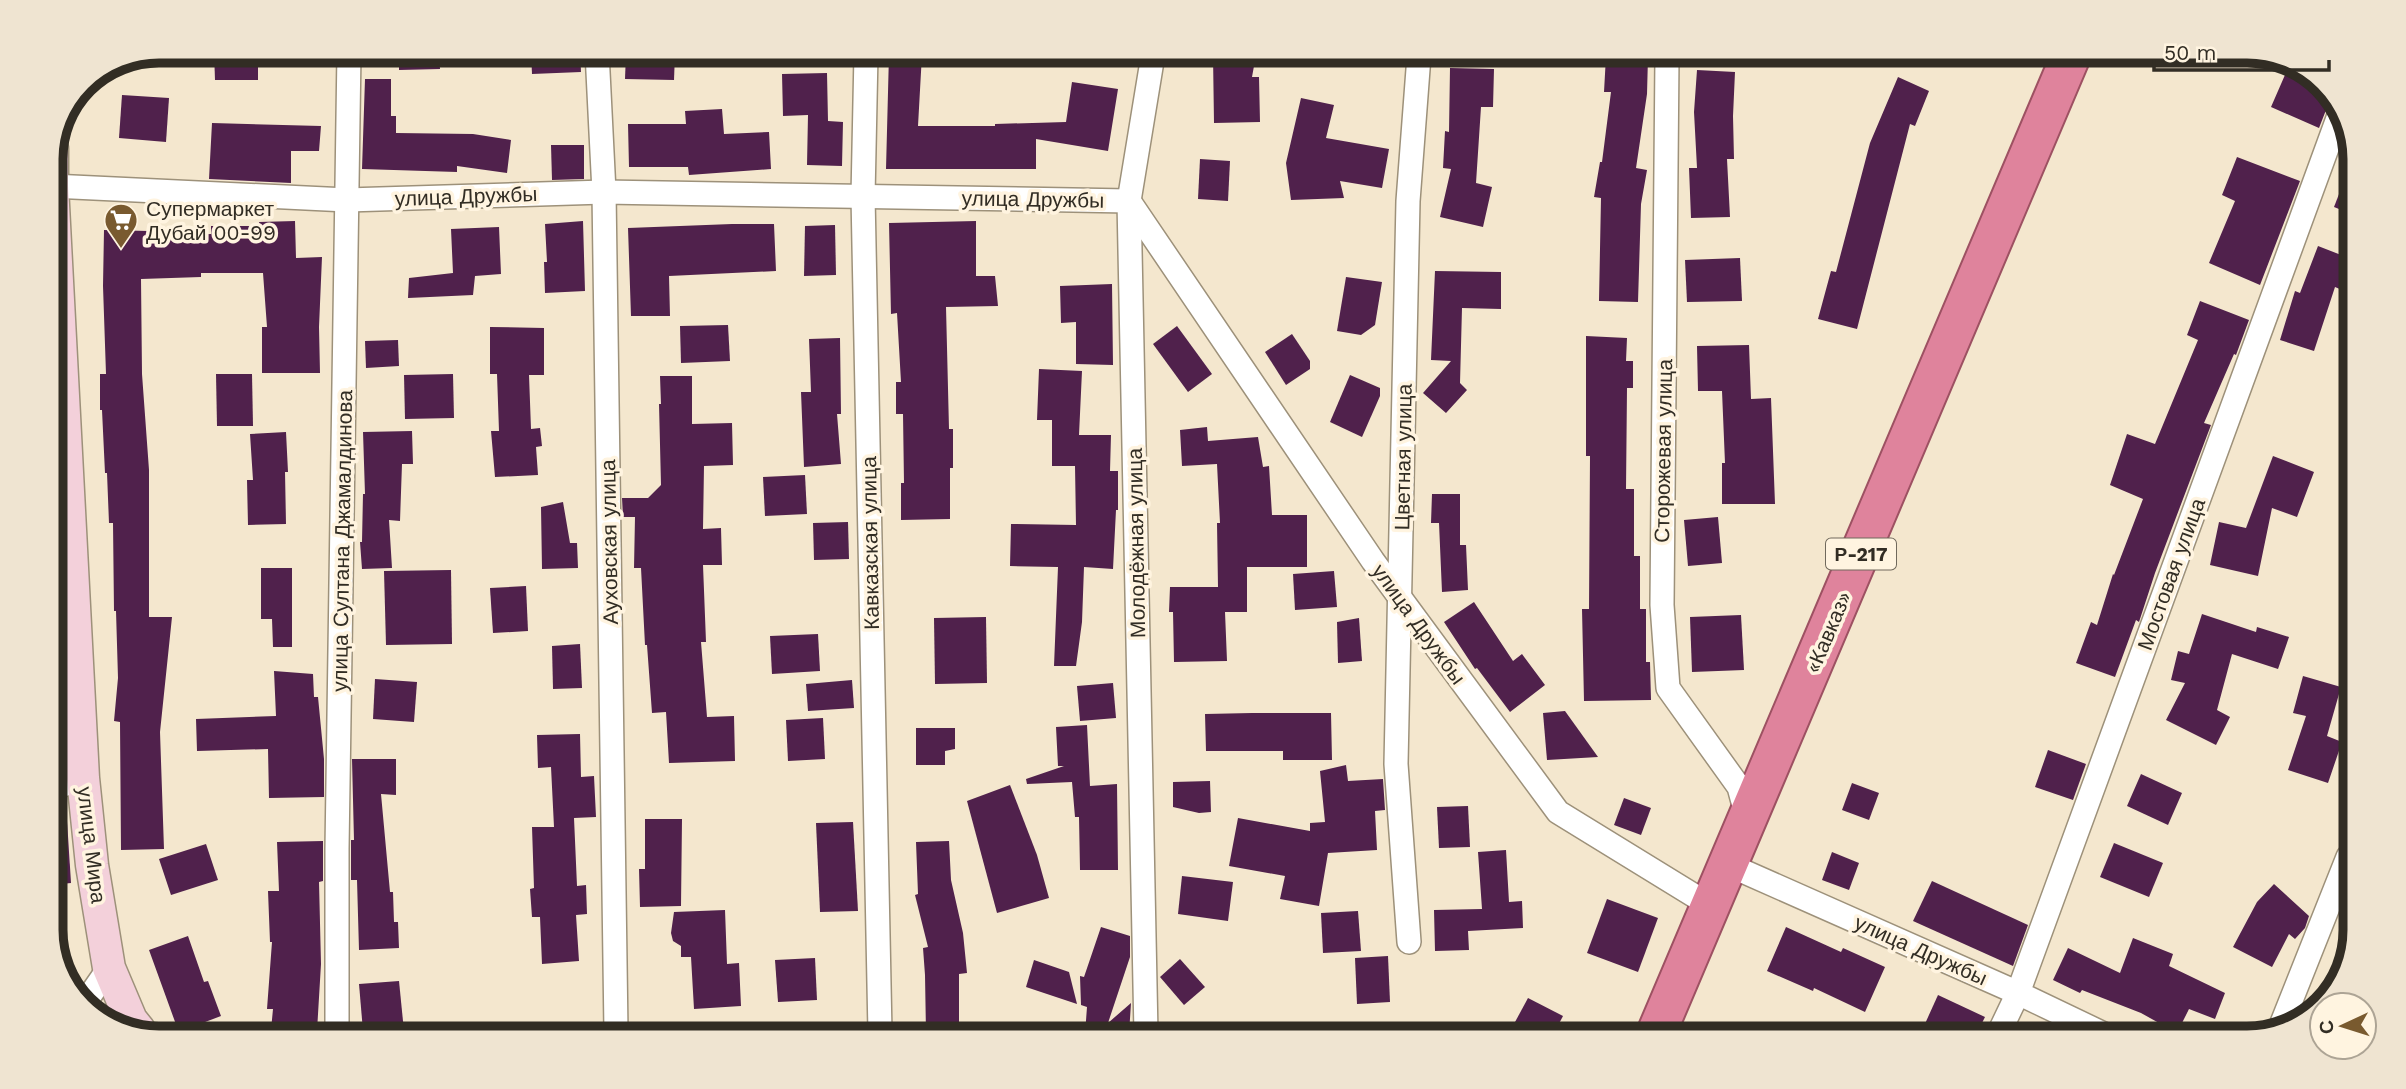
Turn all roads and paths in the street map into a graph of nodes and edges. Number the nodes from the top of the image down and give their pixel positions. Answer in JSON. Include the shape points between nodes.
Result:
{"nodes":[{"id":1,"x":349,"y":63,"type":"edge"},
{"id":2,"x":598,"y":63,"type":"edge"},
{"id":3,"x":866,"y":63,"type":"edge"},
{"id":4,"x":1152,"y":63,"type":"edge"},
{"id":5,"x":1418,"y":63,"type":"edge"},
{"id":6,"x":1667,"y":63,"type":"edge"},
{"id":7,"x":2067,"y":65,"type":"edge"},
{"id":8,"x":2336,"y":122,"type":"edge"},
{"id":9,"x":63,"y":187,"type":"edge"},
{"id":10,"x":604,"y":191,"type":"junction"},
{"id":11,"x":863,"y":196,"type":"junction"},
{"id":12,"x":347,"y":200,"type":"junction"},
{"id":13,"x":1129,"y":201,"type":"junction"},
{"id":14,"x":63,"y":396,"type":"edge"},
{"id":15,"x":1400,"y":598,"type":"junction"},
{"id":16,"x":83,"y":778,"type":"junction"},
{"id":17,"x":63,"y":785,"type":"edge"},
{"id":18,"x":1748,"y":821,"type":"junction"},
{"id":19,"x":1729,"y":865,"type":"junction"},
{"id":20,"x":2343,"y":870,"type":"edge"},
{"id":21,"x":1711,"y":906,"type":"junction"},
{"id":22,"x":1409,"y":942,"type":"dead end"},
{"id":23,"x":108,"y":968,"type":"junction"},
{"id":24,"x":2018,"y":993,"type":"junction"},
{"id":25,"x":89,"y":996,"type":"edge"},
{"id":26,"x":2284,"y":1018,"type":"edge"},
{"id":27,"x":132,"y":1022,"type":"edge"},
{"id":28,"x":337,"y":1026,"type":"edge"},
{"id":29,"x":616,"y":1026,"type":"edge"},
{"id":30,"x":880,"y":1026,"type":"edge"},
{"id":31,"x":1146,"y":1026,"type":"edge"},
{"id":32,"x":1660,"y":1026,"type":"edge"},
{"id":33,"x":2002,"y":1026,"type":"edge"},
{"id":34,"x":2087,"y":1026,"type":"edge"}],
"edges":[{"from":1,"to":12,"type":"street","name":"улица Султана Джамалдинова"},
{"from":2,"to":10,"type":"street","name":"Ауховская улица"},
{"from":3,"to":11,"type":"street","name":"Кавказская улица"},
{"from":4,"to":13,"type":"street","name":"Молодёжная улица"},
{"from":5,"to":15,"type":"street","name":"Цветная улица","via":[[1408,201]]},
{"from":6,"to":18,"type":"street","name":"Сторожевая улица","via":[[1662,605],[1668,688],[1739,788]]},
{"from":7,"to":18,"type":"highway","name":"«Кавказ»","number":"Р-217"},
{"from":8,"to":24,"type":"street","name":"Мостовая улица"},
{"from":9,"to":12,"type":"street","name":"улица Дружбы"},
{"from":10,"to":11,"type":"street","name":"улица Дружбы"},
{"from":10,"to":12,"type":"street","name":"улица Дружбы"},
{"from":10,"to":29,"type":"street","name":"Ауховская улица"},
{"from":11,"to":13,"type":"street","name":"улица Дружбы"},
{"from":11,"to":30,"type":"street","name":"Кавказская улица"},
{"from":12,"to":28,"type":"street","name":"улица Султана Джамалдинова"},
{"from":13,"to":15,"type":"street","name":"улица Дружбы"},
{"from":13,"to":31,"type":"street","name":"Молодёжная улица"},
{"from":14,"to":16,"type":"main road","name":"улица Мира"},
{"from":15,"to":21,"type":"street","name":"улица Дружбы","via":[[1558,812]]},
{"from":15,"to":22,"type":"street","name":"Цветная улица","via":[[1396,764]]},
{"from":16,"to":17,"type":"street"},
{"from":16,"to":23,"type":"main road","name":"улица Мира"},
{"from":18,"to":19,"type":"highway","name":"«Кавказ»","number":"Р-217"},
{"from":19,"to":21,"type":"highway","name":"«Кавказ»","number":"Р-217"},
{"from":19,"to":24,"type":"street","name":"улица Дружбы"},
{"from":20,"to":26,"type":"street"},
{"from":21,"to":32,"type":"highway","name":"«Кавказ»","number":"Р-217"},
{"from":23,"to":25,"type":"street"},
{"from":23,"to":27,"type":"main road","name":"улица Мира"},
{"from":24,"to":33,"type":"street","name":"Мостовая улица"},
{"from":24,"to":34,"type":"street","name":"улица Дружбы"}]}
